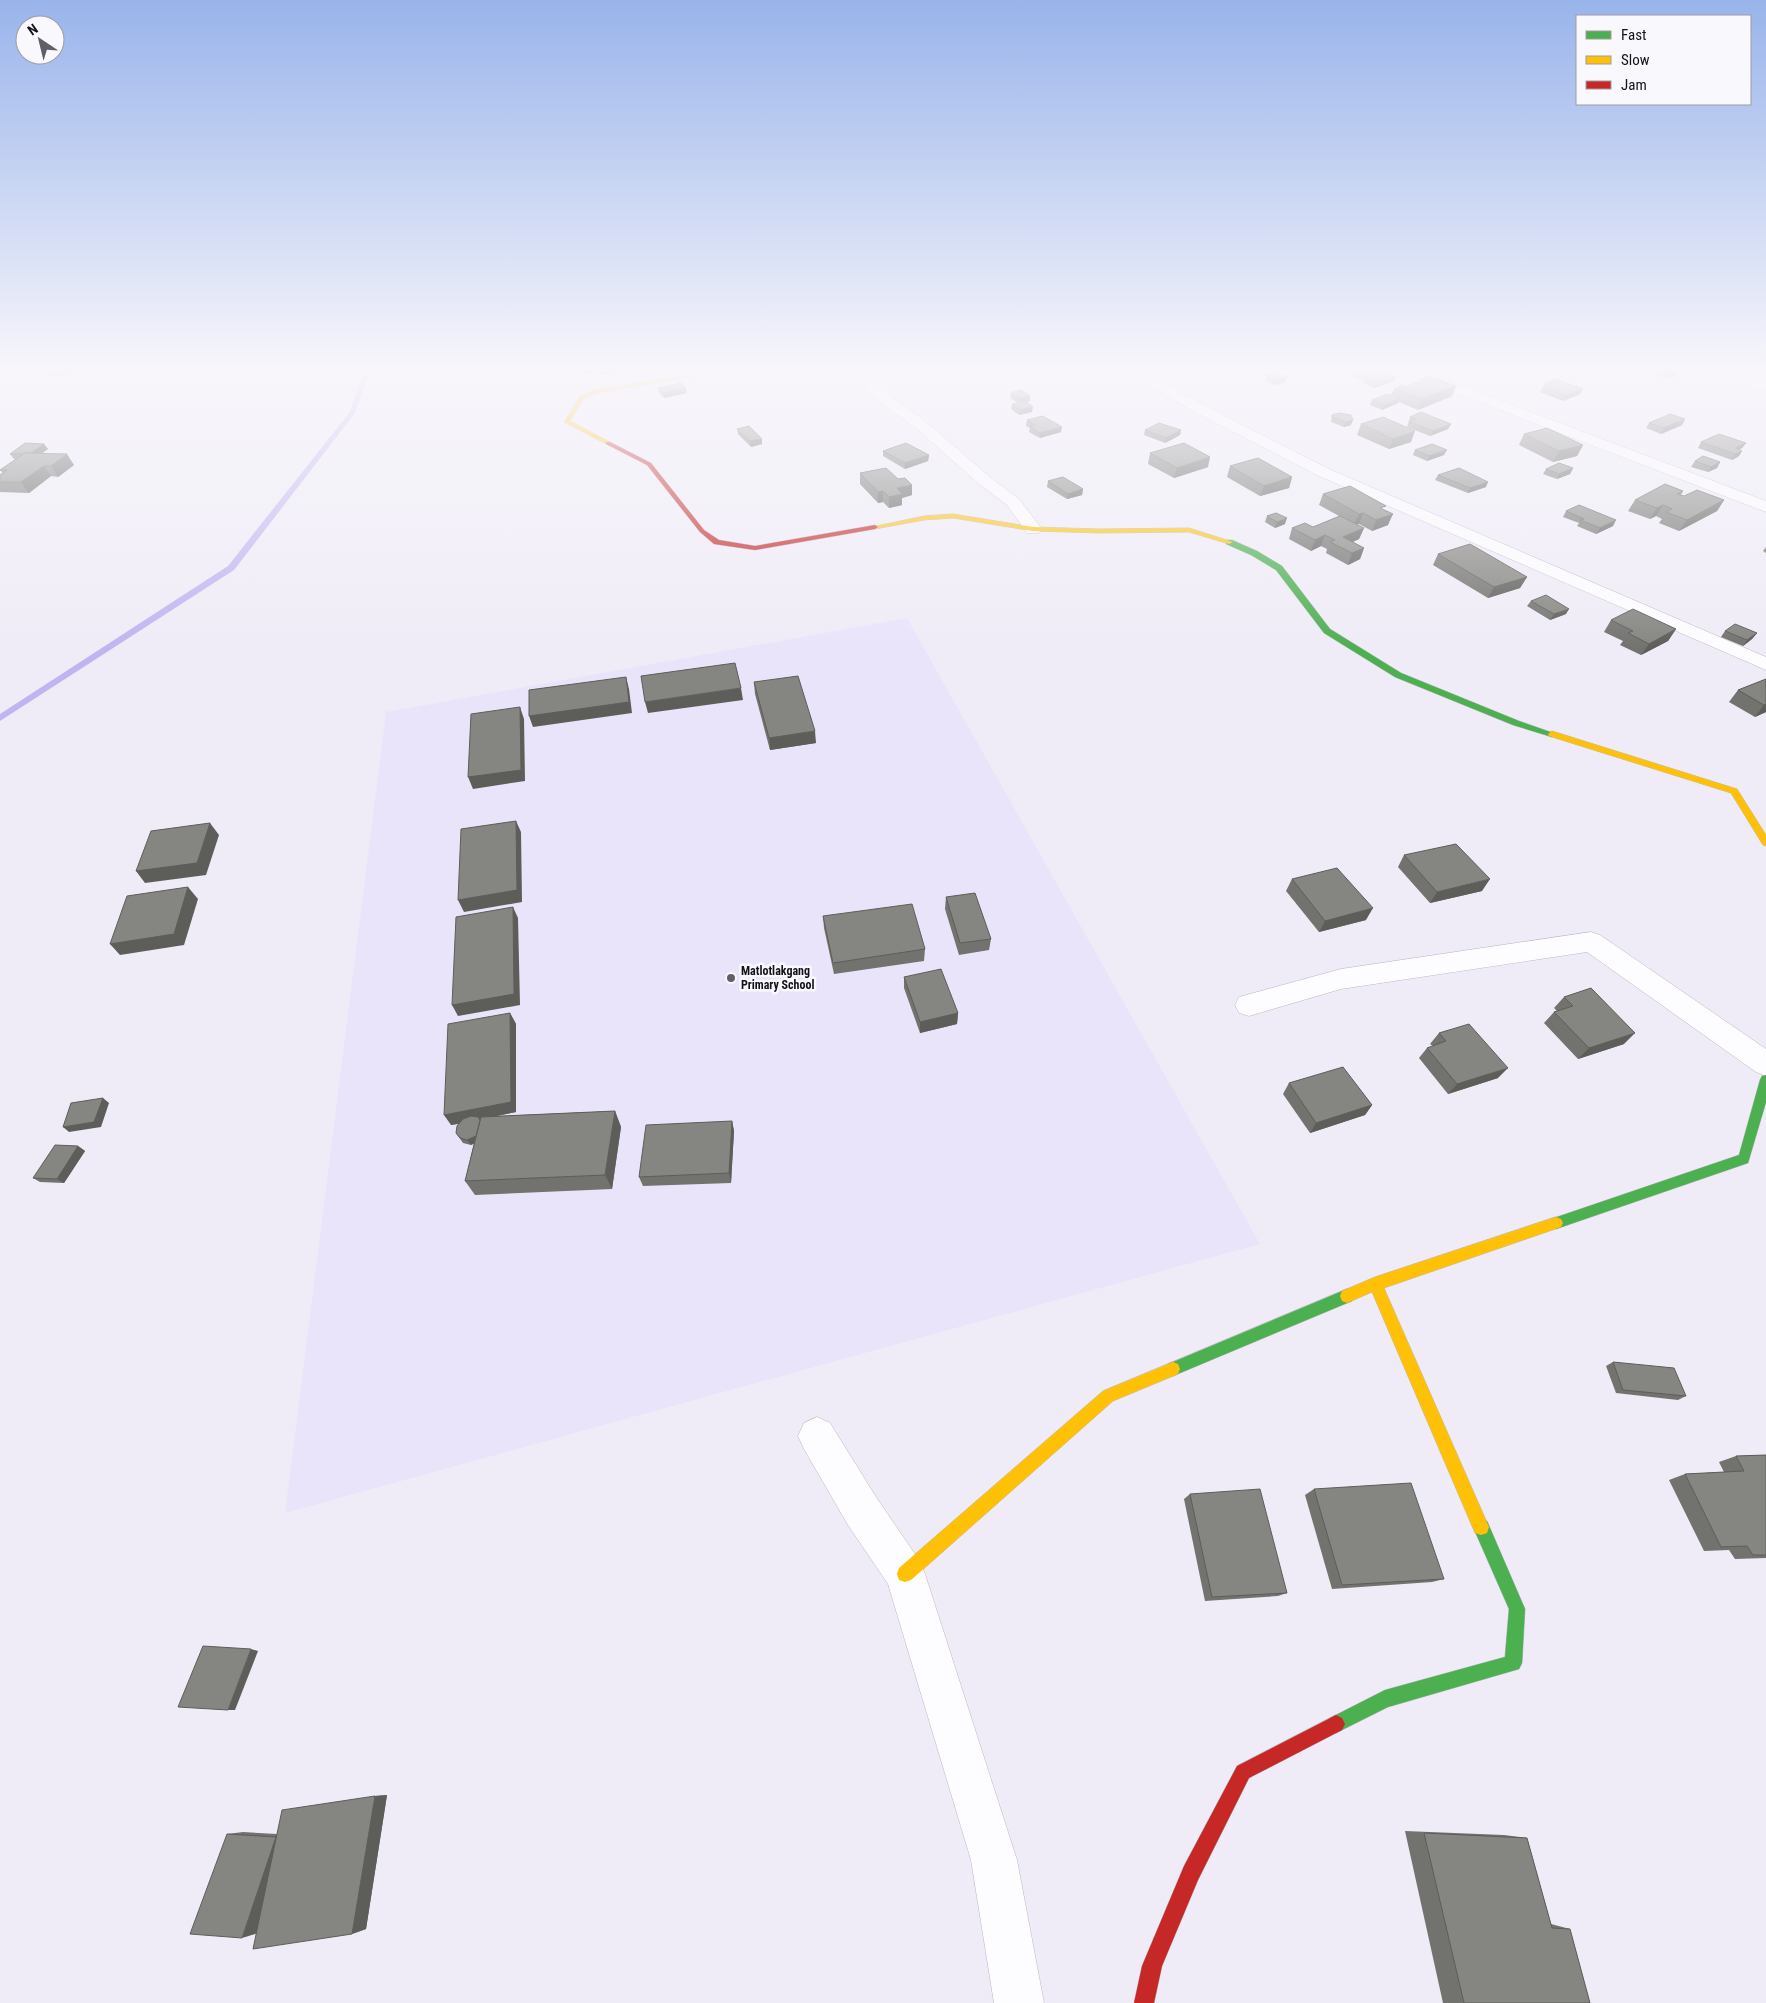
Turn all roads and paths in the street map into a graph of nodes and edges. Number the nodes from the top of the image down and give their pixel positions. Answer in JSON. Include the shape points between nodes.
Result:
{"nodes":[{"id":1,"x":647,"y":462,"type":"edge"},
{"id":2,"x":964,"y":462,"type":"edge"},
{"id":3,"x":1304,"y":462,"type":"edge"},
{"id":4,"x":1651,"y":462,"type":"edge"},
{"id":5,"x":1766,"y":507,"type":"edge"},
{"id":6,"x":1033,"y":529,"type":"junction"},
{"id":7,"x":1766,"y":664,"type":"edge"},
{"id":8,"x":1766,"y":843,"type":"edge"},
{"id":9,"x":1249,"y":1005,"type":"dead end"},
{"id":10,"x":1766,"y":1064,"type":"edge"},
{"id":11,"x":1766,"y":1080,"type":"edge"},
{"id":12,"x":1375,"y":1284,"type":"junction"},
{"id":13,"x":817,"y":1436,"type":"dead end"},
{"id":14,"x":905,"y":1574,"type":"junction"},
{"id":15,"x":1019,"y":2003,"type":"edge"},
{"id":16,"x":1144,"y":2003,"type":"edge"}],
"edges":[{"from":1,"to":6,"type":"street","via":[[702,531],[717,542],[755,548],[924,518],[953,516]]},
{"from":2,"to":6,"type":"street","via":[[1013,502]]},
{"from":3,"to":7,"type":"street"},
{"from":4,"to":5,"type":"street"},
{"from":6,"to":8,"type":"street","via":[[1189,530],[1254,553],[1279,568],[1328,631],[1398,675],[1516,723],[1734,791]]},
{"from":9,"to":10,"type":"street","via":[[1342,978],[1591,942]]},
{"from":11,"to":12,"type":"street","via":[[1744,1159]]},
{"from":12,"to":14,"type":"street","via":[[1108,1396]]},
{"from":12,"to":16,"type":"street","via":[[1517,1609],[1513,1663],[1385,1699],[1243,1772],[1184,1890],[1152,1966]]},
{"from":13,"to":14,"type":"street"},
{"from":14,"to":15,"type":"street","via":[[994,1860]]}]}
